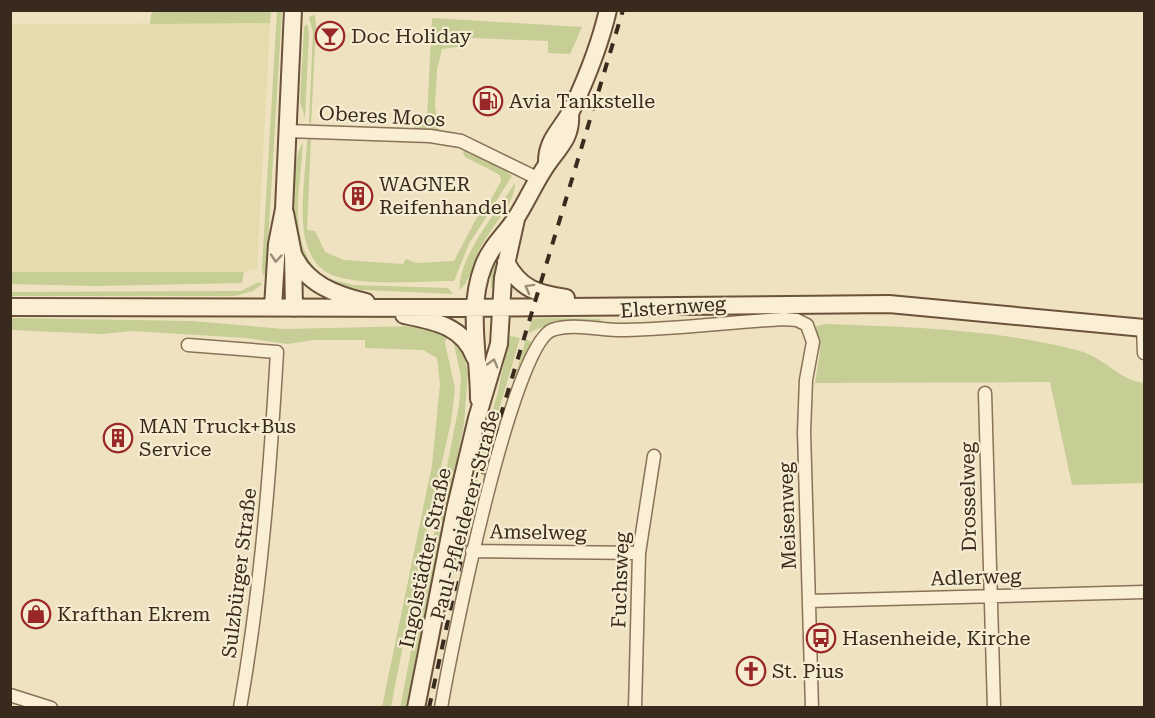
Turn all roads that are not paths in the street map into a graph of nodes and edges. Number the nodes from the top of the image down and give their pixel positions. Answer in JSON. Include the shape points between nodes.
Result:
{"nodes":[{"id":1,"x":293,"y":10,"type":"edge"},
{"id":2,"x":608,"y":10,"type":"edge"},
{"id":3,"x":287,"y":131,"type":"junction"},
{"id":4,"x":543,"y":171,"type":"junction"},
{"id":5,"x":284,"y":209,"type":"junction"},
{"id":6,"x":516,"y":219,"type":"junction"},
{"id":7,"x":293,"y":254,"type":"junction"},
{"id":8,"x":506,"y":262,"type":"junction"},
{"id":9,"x":604,"y":305,"type":"junction"},
{"id":10,"x":10,"y":307,"type":"edge"},
{"id":11,"x":501,"y":307,"type":"junction"},
{"id":12,"x":273,"y":308,"type":"junction"},
{"id":13,"x":294,"y":308,"type":"junction"},
{"id":14,"x":370,"y":308,"type":"junction"},
{"id":15,"x":396,"y":308,"type":"junction"},
{"id":16,"x":475,"y":308,"type":"junction"},
{"id":17,"x":807,"y":325,"type":"joint"},
{"id":18,"x":1144,"y":328,"type":"edge"},
{"id":19,"x":543,"y":337,"type":"joint"},
{"id":20,"x":188,"y":345,"type":"dead end"},
{"id":21,"x":1144,"y":353,"type":"edge"},
{"id":22,"x":476,"y":362,"type":"junction"},
{"id":23,"x":985,"y":393,"type":"dead end"},
{"id":24,"x":477,"y":418,"type":"junction"},
{"id":25,"x":654,"y":456,"type":"dead end"},
{"id":26,"x":472,"y":551,"type":"junction"},
{"id":27,"x":639,"y":553,"type":"junction"},
{"id":28,"x":1144,"y":592,"type":"edge"},
{"id":29,"x":990,"y":596,"type":"junction"},
{"id":30,"x":809,"y":601,"type":"junction"},
{"id":31,"x":10,"y":695,"type":"edge"},
{"id":32,"x":51,"y":708,"type":"edge"},
{"id":33,"x":240,"y":708,"type":"edge"},
{"id":34,"x":416,"y":708,"type":"edge"},
{"id":35,"x":441,"y":708,"type":"edge"},
{"id":36,"x":635,"y":708,"type":"edge"},
{"id":37,"x":812,"y":708,"type":"edge"},
{"id":38,"x":994,"y":708,"type":"edge"}],
"edges":[{"from":1,"to":3,"type":"street"},
{"from":2,"to":4,"type":"street","name":"Ingolstädter Straße","via":[[596,53],[570,114],[550,142]]},
{"from":3,"to":4,"type":"street","name":"Oberes Moos","via":[[430,136],[461,141]]},
{"from":3,"to":5,"type":"street"},
{"from":4,"to":6,"type":"street","name":"Ingolstädter Straße"},
{"from":5,"to":7,"type":"street"},
{"from":5,"to":12,"type":"street","one_way":true,"via":[[277,244]]},
{"from":6,"to":8,"type":"street","name":"Ingolstädter Straße"},
{"from":6,"to":16,"type":"street","name":"Ingolstädter Straße","via":[[484,264],[476,288]]},
{"from":7,"to":13,"type":"street"},
{"from":7,"to":15,"type":"street","via":[[303,270],[323,287],[357,300]]},
{"from":9,"to":8,"type":"street","one_way":true,"via":[[529,289]]},
{"from":8,"to":11,"type":"street","name":"Ingolstädter Straße"},
{"from":9,"to":11,"type":"street"},
{"from":9,"to":18,"type":"street","via":[[919,305]]},
{"from":10,"to":12,"type":"street"},
{"from":11,"to":16,"type":"street"},
{"from":24,"to":11,"type":"street","name":"Ingolstädter Straße","one_way":true,"via":[[499,344]]},
{"from":12,"to":13,"type":"street"},
{"from":13,"to":14,"type":"street"},
{"from":14,"to":15,"type":"street"},
{"from":14,"to":22,"type":"street","via":[[450,327],[466,340]]},
{"from":15,"to":16,"type":"street"},
{"from":16,"to":22,"type":"street","name":"Ingolstädter Straße"},
{"from":17,"to":19,"type":"street","name":"Elsternweg","via":[[784,319],[644,330],[569,328],[552,330]]},
{"from":17,"to":30,"type":"street","name":"Meisenweg","via":[[813,342],[806,380],[804,432]]},
{"from":18,"to":21,"type":"street"},
{"from":19,"to":26,"type":"street","name":"Paul-Pfleiderer-Straße","via":[[514,405]]},
{"from":20,"to":33,"type":"street","name":"Sulzbürger Straße","via":[[278,352],[266,526]]},
{"from":22,"to":24,"type":"street","name":"Ingolstädter Straße"},
{"from":23,"to":29,"type":"street","name":"Drosselweg"},
{"from":24,"to":34,"type":"street","name":"Ingolstädter Straße"},
{"from":25,"to":27,"type":"street","name":"Fuchsweg"},
{"from":26,"to":27,"type":"street","name":"Amselweg"},
{"from":26,"to":35,"type":"street","name":"Paul-Pfleiderer-Straße"},
{"from":27,"to":36,"type":"street","name":"Fuchsweg"},
{"from":28,"to":29,"type":"street","name":"Adlerweg"},
{"from":29,"to":30,"type":"street","name":"Adlerweg"},
{"from":29,"to":38,"type":"street","name":"Drosselweg"},
{"from":30,"to":37,"type":"street","name":"Meisenweg"},
{"from":31,"to":32,"type":"street"}]}
